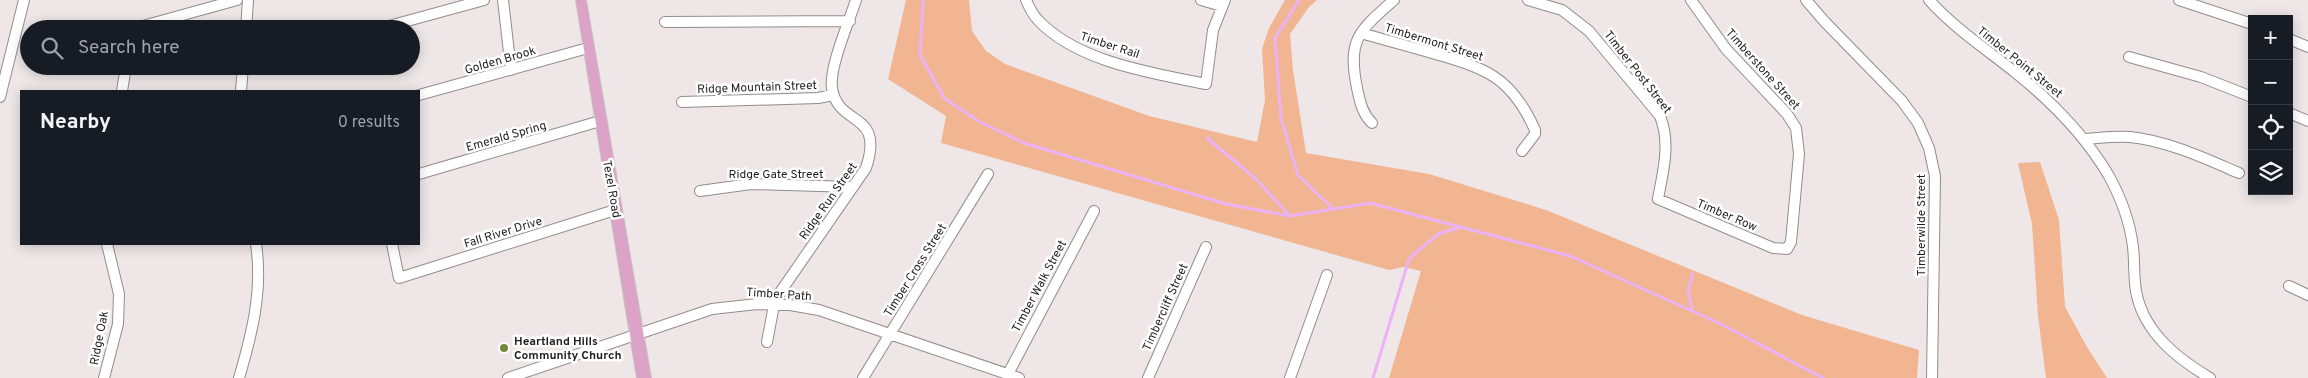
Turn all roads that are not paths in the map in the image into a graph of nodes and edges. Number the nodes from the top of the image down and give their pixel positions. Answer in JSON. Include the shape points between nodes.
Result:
{"nodes":[{"id":1,"x":24,"y":0,"type":"edge"},
{"id":2,"x":237,"y":0,"type":"edge"},
{"id":3,"x":248,"y":0,"type":"edge"},
{"id":4,"x":484,"y":0,"type":"edge"},
{"id":5,"x":503,"y":0,"type":"edge"},
{"id":6,"x":581,"y":0,"type":"edge"},
{"id":7,"x":856,"y":0,"type":"edge"},
{"id":8,"x":1026,"y":0,"type":"edge"},
{"id":9,"x":1201,"y":0,"type":"edge"},
{"id":10,"x":1394,"y":0,"type":"edge"},
{"id":11,"x":1528,"y":0,"type":"edge"},
{"id":12,"x":1691,"y":0,"type":"edge"},
{"id":13,"x":1806,"y":0,"type":"edge"},
{"id":14,"x":1929,"y":0,"type":"edge"},
{"id":15,"x":2179,"y":0,"type":"edge"},
{"id":16,"x":1224,"y":3,"type":"edge"},
{"id":17,"x":163,"y":20,"type":"edge"},
{"id":18,"x":247,"y":20,"type":"edge"},
{"id":19,"x":411,"y":20,"type":"edge"},
{"id":20,"x":850,"y":21,"type":"junction"},
{"id":21,"x":665,"y":22,"type":"dead end"},
{"id":22,"x":2248,"y":23,"type":"edge"},
{"id":23,"x":1361,"y":33,"type":"junction"},
{"id":24,"x":2293,"y":41,"type":"edge"},
{"id":25,"x":2308,"y":47,"type":"edge"},
{"id":26,"x":588,"y":48,"type":"junction"},
{"id":27,"x":2129,"y":57,"type":"dead end"},
{"id":28,"x":510,"y":70,"type":"junction"},
{"id":29,"x":125,"y":75,"type":"edge"},
{"id":30,"x":242,"y":75,"type":"edge"},
{"id":31,"x":122,"y":90,"type":"edge"},
{"id":32,"x":241,"y":90,"type":"edge"},
{"id":33,"x":420,"y":95,"type":"edge"},
{"id":34,"x":833,"y":95,"type":"junction"},
{"id":35,"x":2248,"y":96,"type":"edge"},
{"id":36,"x":0,"y":97,"type":"edge"},
{"id":37,"x":682,"y":102,"type":"dead end"},
{"id":38,"x":2293,"y":115,"type":"edge"},
{"id":39,"x":600,"y":121,"type":"junction"},
{"id":40,"x":2308,"y":121,"type":"edge"},
{"id":41,"x":1372,"y":123,"type":"dead end"},
{"id":42,"x":2084,"y":139,"type":"junction"},
{"id":43,"x":1522,"y":152,"type":"dead end"},
{"id":44,"x":2239,"y":173,"type":"dead end"},
{"id":45,"x":420,"y":174,"type":"edge"},
{"id":46,"x":988,"y":174,"type":"dead end"},
{"id":47,"x":853,"y":187,"type":"junction"},
{"id":48,"x":700,"y":191,"type":"dead end"},
{"id":49,"x":1658,"y":198,"type":"joint"},
{"id":50,"x":615,"y":210,"type":"junction"},
{"id":51,"x":1094,"y":211,"type":"dead end"},
{"id":52,"x":107,"y":245,"type":"edge"},
{"id":53,"x":256,"y":245,"type":"edge"},
{"id":54,"x":392,"y":245,"type":"edge"},
{"id":55,"x":1206,"y":248,"type":"dead end"},
{"id":56,"x":1787,"y":249,"type":"joint"},
{"id":57,"x":1327,"y":275,"type":"dead end"},
{"id":58,"x":2289,"y":286,"type":"dead end"},
{"id":59,"x":2308,"y":295,"type":"edge"},
{"id":60,"x":773,"y":305,"type":"junction"},
{"id":61,"x":636,"y":333,"type":"junction"},
{"id":62,"x":890,"y":334,"type":"junction"},
{"id":63,"x":767,"y":342,"type":"dead end"},
{"id":64,"x":1014,"y":376,"type":"edge"},
{"id":65,"x":104,"y":378,"type":"edge"},
{"id":66,"x":238,"y":378,"type":"edge"},
{"id":67,"x":508,"y":378,"type":"edge"},
{"id":68,"x":644,"y":378,"type":"edge"},
{"id":69,"x":863,"y":378,"type":"edge"},
{"id":70,"x":1148,"y":378,"type":"edge"},
{"id":71,"x":1290,"y":378,"type":"edge"},
{"id":72,"x":1932,"y":378,"type":"edge"},
{"id":73,"x":2210,"y":378,"type":"edge"}],
"edges":[{"from":1,"to":36,"type":"street"},
{"from":2,"to":17,"type":"street"},
{"from":3,"to":18,"type":"street"},
{"from":4,"to":19,"type":"street"},
{"from":5,"to":28,"type":"street"},
{"from":6,"to":26,"type":"main road","name":"Tezel Road"},
{"from":7,"to":20,"type":"street"},
{"from":8,"to":16,"type":"street","name":"Timber Rail","via":[[1039,24],[1062,41],[1109,60],[1206,84],[1208,45]]},
{"from":9,"to":16,"type":"street"},
{"from":10,"to":23,"type":"street"},
{"from":11,"to":49,"type":"street","name":"Timber Post Street","via":[[1562,10],[1589,31],[1660,116],[1667,138]]},
{"from":12,"to":56,"type":"street","name":"Timberstone Street","via":[[1726,49],[1796,128],[1799,154],[1791,242]]},
{"from":13,"to":72,"type":"street","name":"Timberwilde Street","via":[[1901,100],[1920,124],[1930,150],[1935,176]]},
{"from":14,"to":42,"type":"street","name":"Timber Point Street","via":[[1960,30],[2055,105]]},
{"from":15,"to":22,"type":"street"},
{"from":20,"to":21,"type":"street"},
{"from":20,"to":34,"type":"street","via":[[832,79]]},
{"from":23,"to":41,"type":"street","via":[[1353,45],[1351,64],[1362,113]]},
{"from":23,"to":43,"type":"street","name":"Timbermont Street","via":[[1477,66],[1495,76],[1517,97],[1534,130]]},
{"from":24,"to":25,"type":"street"},
{"from":26,"to":28,"type":"street","name":"Golden Brook"},
{"from":26,"to":39,"type":"main road","name":"Tezel Road"},
{"from":27,"to":35,"type":"street","via":[[2201,77]]},
{"from":28,"to":33,"type":"street","name":"Golden Brook"},
{"from":29,"to":31,"type":"street"},
{"from":30,"to":32,"type":"street"},
{"from":34,"to":37,"type":"street","name":"Ridge Mountain Street"},
{"from":34,"to":47,"type":"street","name":"Ridge Run Street","via":[[842,108],[865,127],[874,150]]},
{"from":38,"to":40,"type":"street"},
{"from":39,"to":45,"type":"street","name":"Emerald Spring"},
{"from":39,"to":50,"type":"main road","name":"Tezel Road"},
{"from":42,"to":44,"type":"street","via":[[2129,137],[2150,140],[2184,149]]},
{"from":42,"to":73,"type":"street","name":"Timber Point Street","via":[[2109,175],[2128,219],[2136,288],[2146,320],[2174,353]]},
{"from":46,"to":62,"type":"street","name":"Timber Cross Street"},
{"from":47,"to":48,"type":"street","name":"Ridge Gate Street","via":[[751,184]]},
{"from":47,"to":60,"type":"street","name":"Ridge Run Street"},
{"from":49,"to":56,"type":"street","name":"Timber Row","via":[[1773,248]]},
{"from":50,"to":54,"type":"street","name":"Fall River Drive","via":[[399,278]]},
{"from":50,"to":61,"type":"main road","name":"Tezel Road"},
{"from":51,"to":64,"type":"street","name":"Timber Walk Street"},
{"from":52,"to":65,"type":"street","name":"Ridge Oak","via":[[120,294],[118,324]]},
{"from":53,"to":66,"type":"street","via":[[254,322]]},
{"from":55,"to":70,"type":"street","name":"Timbercliff Street"},
{"from":57,"to":71,"type":"street"},
{"from":58,"to":59,"type":"street"},
{"from":60,"to":61,"type":"street","name":"Timber Path","via":[[712,309]]},
{"from":60,"to":62,"type":"street","name":"Timber Path","via":[[819,310]]},
{"from":60,"to":63,"type":"street"},
{"from":61,"to":67,"type":"street","name":"Timber Path"},
{"from":61,"to":68,"type":"main road","name":"Tezel Road"},
{"from":62,"to":64,"type":"street","name":"Timber Path"},
{"from":62,"to":69,"type":"street","name":"Timber Cross Street"}]}
